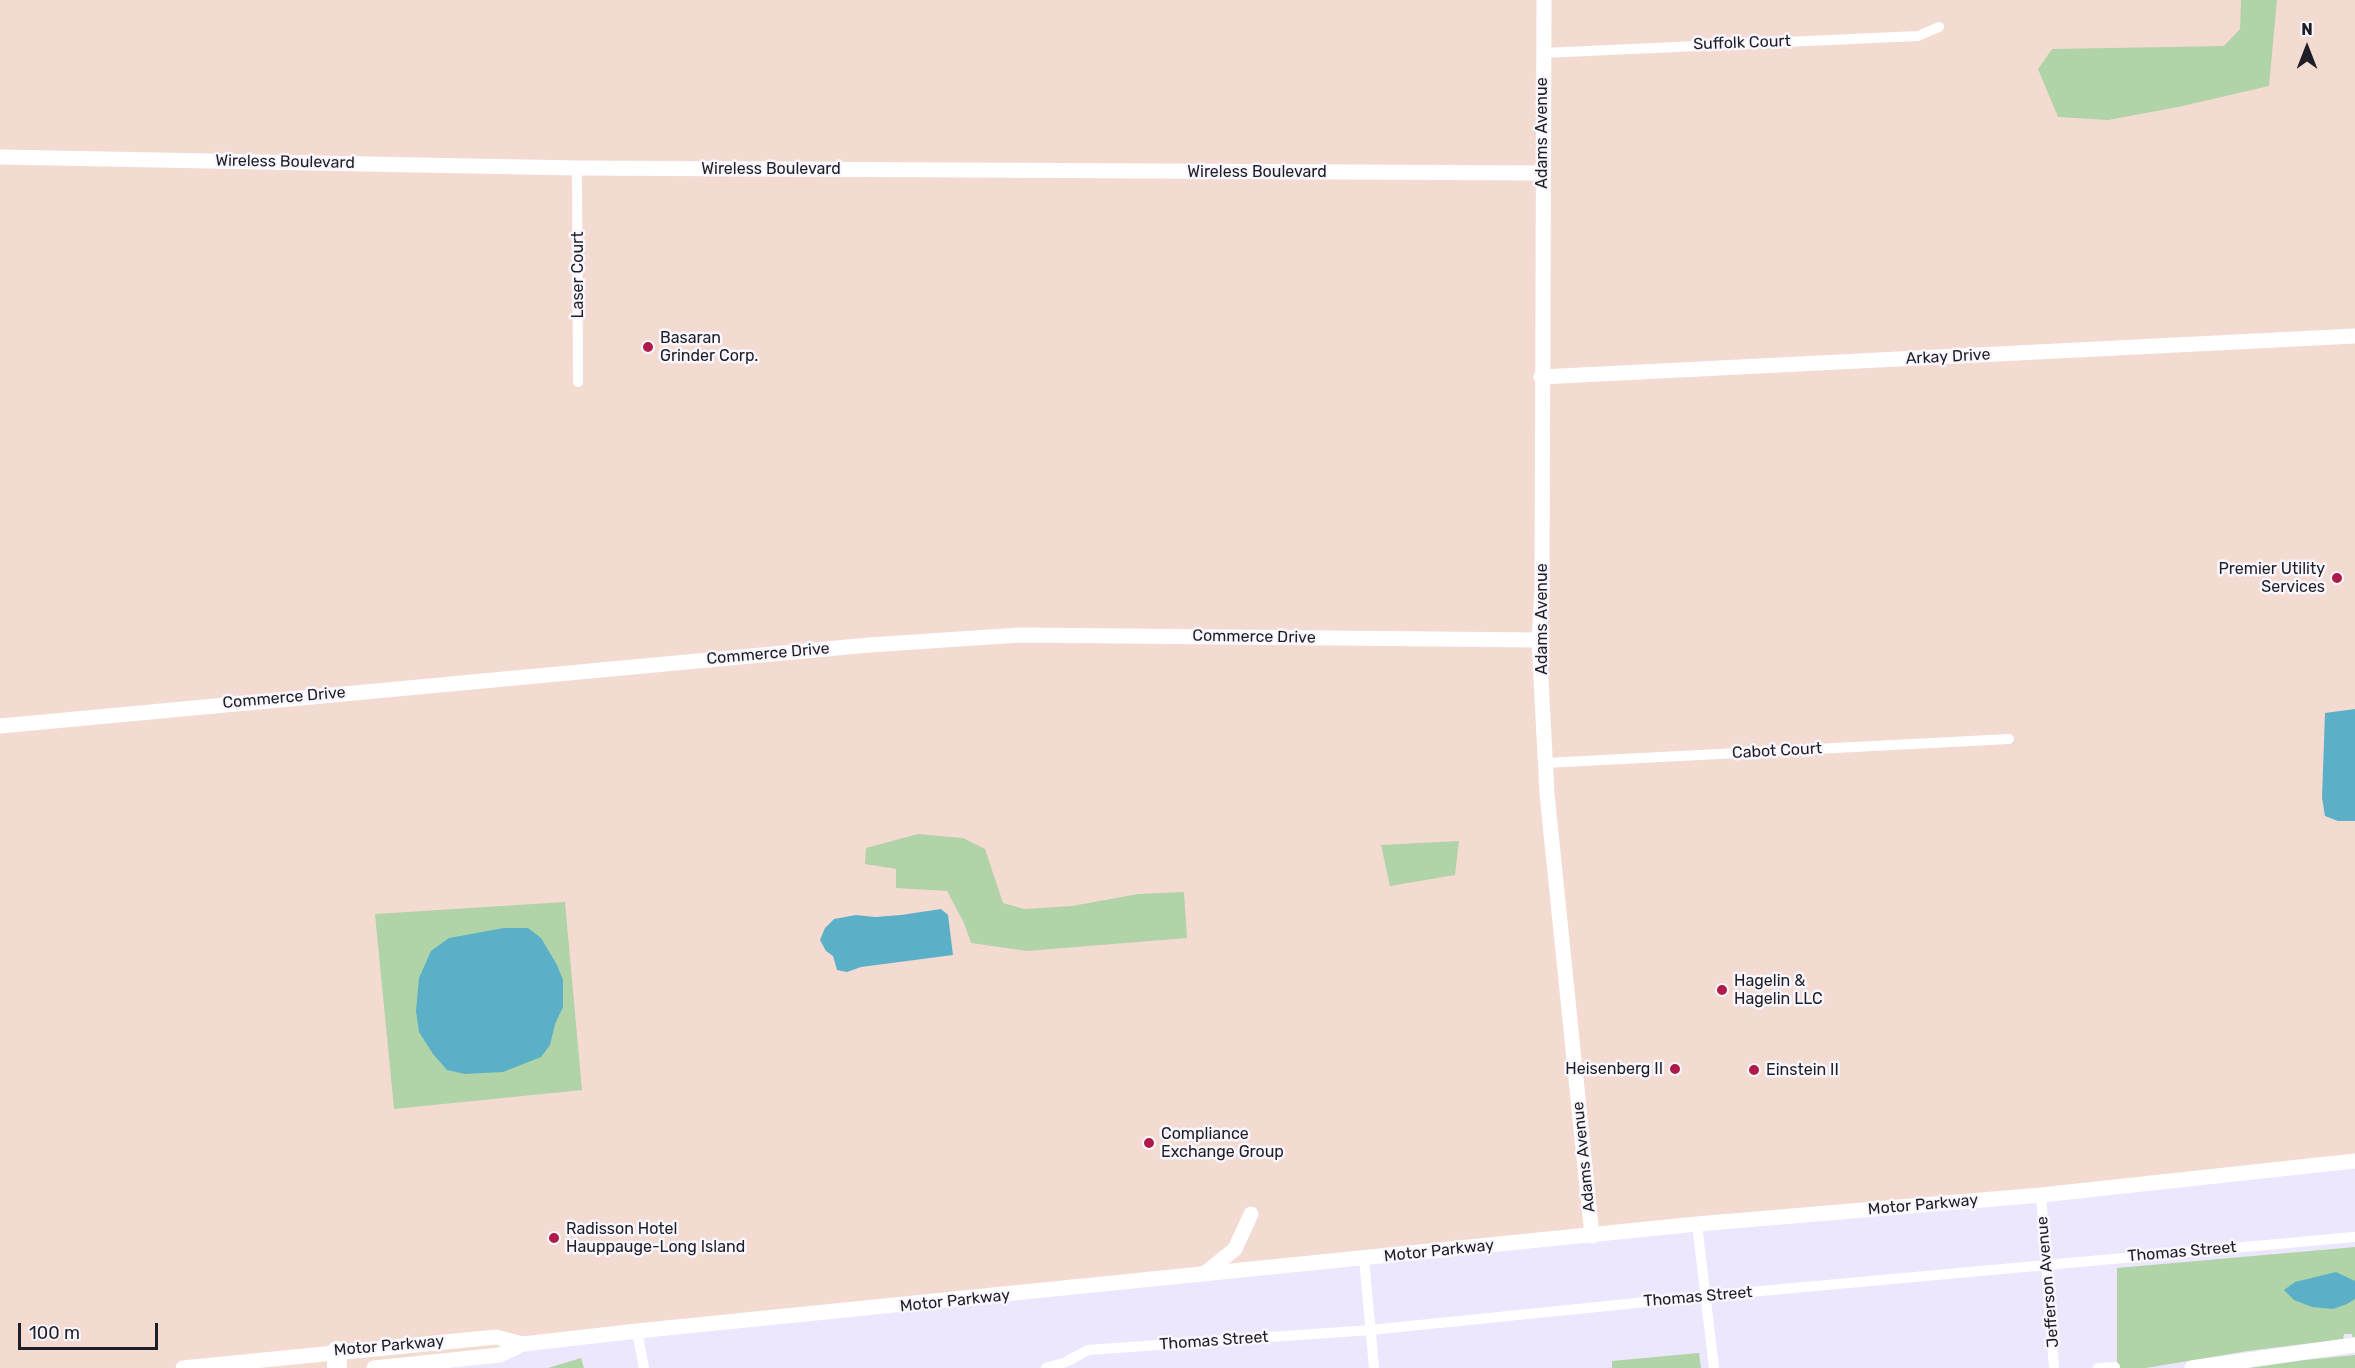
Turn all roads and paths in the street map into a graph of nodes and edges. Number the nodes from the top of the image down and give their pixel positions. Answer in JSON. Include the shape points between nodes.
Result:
{"nodes":[{"id":1,"x":1544,"y":0,"type":"edge"},
{"id":2,"x":1939,"y":27,"type":"dead end"},
{"id":3,"x":1543,"y":53,"type":"junction"},
{"id":4,"x":0,"y":157,"type":"edge"},
{"id":5,"x":578,"y":168,"type":"junction"},
{"id":6,"x":1542,"y":173,"type":"junction"},
{"id":7,"x":2355,"y":336,"type":"edge"},
{"id":8,"x":1541,"y":377,"type":"junction"},
{"id":9,"x":578,"y":382,"type":"dead end"},
{"id":10,"x":1539,"y":640,"type":"junction"},
{"id":11,"x":0,"y":726,"type":"edge"},
{"id":12,"x":2009,"y":739,"type":"dead end"},
{"id":13,"x":1545,"y":763,"type":"junction"},
{"id":14,"x":2355,"y":1161,"type":"edge"},
{"id":15,"x":2041,"y":1195,"type":"junction"},
{"id":16,"x":1251,"y":1214,"type":"dead end"},
{"id":17,"x":1697,"y":1224,"type":"junction"},
{"id":18,"x":1592,"y":1236,"type":"junction"},
{"id":19,"x":2354,"y":1237,"type":"edge"},
{"id":20,"x":1364,"y":1259,"type":"junction"},
{"id":21,"x":2046,"y":1264,"type":"junction"},
{"id":22,"x":1202,"y":1275,"type":"junction"},
{"id":23,"x":1706,"y":1296,"type":"junction"},
{"id":24,"x":1370,"y":1330,"type":"junction"},
{"id":25,"x":637,"y":1331,"type":"junction"},
{"id":26,"x":523,"y":1344,"type":"junction"},
{"id":27,"x":2355,"y":1345,"type":"edge"},
{"id":28,"x":331,"y":1360,"type":"edge"},
{"id":29,"x":2115,"y":1367,"type":"edge"},
{"id":30,"x":183,"y":1368,"type":"edge"},
{"id":31,"x":374,"y":1368,"type":"edge"},
{"id":32,"x":644,"y":1368,"type":"edge"},
{"id":33,"x":1046,"y":1368,"type":"edge"},
{"id":34,"x":1374,"y":1368,"type":"edge"},
{"id":35,"x":1714,"y":1368,"type":"edge"},
{"id":36,"x":2054,"y":1368,"type":"edge"},
{"id":37,"x":2098,"y":1368,"type":"edge"},
{"id":38,"x":2192,"y":1368,"type":"edge"}],
"edges":[{"from":1,"to":3,"type":"street","name":"Adams Avenue"},
{"from":2,"to":3,"type":"street","name":"Suffolk Court","via":[[1918,36]]},
{"from":3,"to":6,"type":"street","name":"Adams Avenue"},
{"from":4,"to":5,"type":"street","name":"Wireless Boulevard"},
{"from":5,"to":6,"type":"street","name":"Wireless Boulevard"},
{"from":5,"to":9,"type":"street","name":"Laser Court"},
{"from":6,"to":8,"type":"street","name":"Adams Avenue"},
{"from":7,"to":8,"type":"street","name":"Arkay Drive"},
{"from":8,"to":10,"type":"street","name":"Adams Avenue"},
{"from":10,"to":11,"type":"street","name":"Commerce Drive","via":[[1020,635],[869,645]]},
{"from":10,"to":13,"type":"street","name":"Adams Avenue"},
{"from":12,"to":13,"type":"street","name":"Cabot Court"},
{"from":13,"to":18,"type":"street","name":"Adams Avenue"},
{"from":14,"to":15,"type":"street","name":"Motor Parkway"},
{"from":15,"to":17,"type":"street","name":"Motor Parkway"},
{"from":15,"to":21,"type":"street","name":"Jefferson Avenue"},
{"from":16,"to":22,"type":"street","via":[[1235,1250]]},
{"from":17,"to":18,"type":"street","name":"Motor Parkway"},
{"from":17,"to":23,"type":"street"},
{"from":18,"to":20,"type":"street","name":"Motor Parkway"},
{"from":19,"to":21,"type":"street","name":"Thomas Street"},
{"from":20,"to":22,"type":"street","name":"Motor Parkway"},
{"from":20,"to":24,"type":"street"},
{"from":21,"to":23,"type":"street","name":"Thomas Street"},
{"from":21,"to":36,"type":"street","name":"Jefferson Avenue"},
{"from":22,"to":25,"type":"street","name":"Motor Parkway"},
{"from":23,"to":24,"type":"street","name":"Thomas Street"},
{"from":23,"to":35,"type":"street"},
{"from":24,"to":33,"type":"street","name":"Thomas Street","via":[[1088,1350]]},
{"from":24,"to":34,"type":"street"},
{"from":25,"to":26,"type":"street","name":"Motor Parkway"},
{"from":25,"to":32,"type":"street"},
{"from":26,"to":28,"type":"street","name":"Motor Parkway","via":[[496,1336]]},
{"from":26,"to":31,"type":"street","name":"Motor Parkway","via":[[500,1355]]},
{"from":27,"to":38,"type":"street"},
{"from":28,"to":30,"type":"street","name":"Motor Parkway"},
{"from":29,"to":37,"type":"street"}]}
